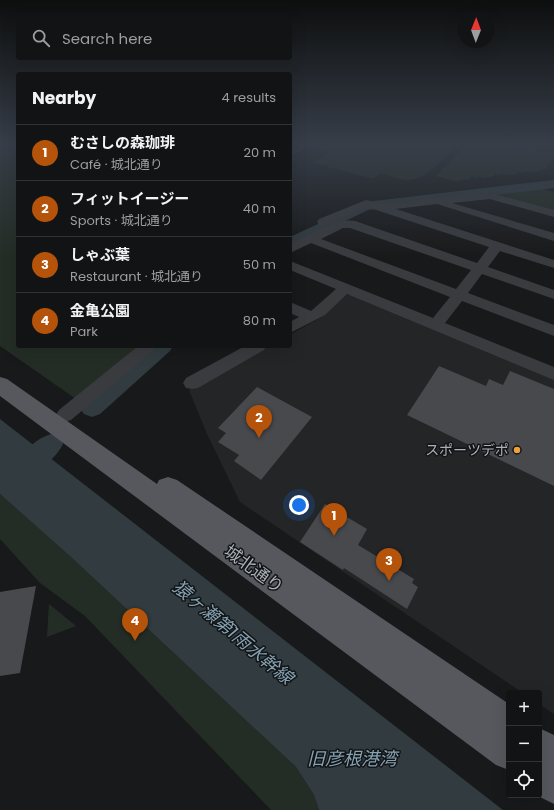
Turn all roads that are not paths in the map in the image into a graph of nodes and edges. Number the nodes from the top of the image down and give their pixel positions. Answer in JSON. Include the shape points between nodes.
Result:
{"nodes":[{"id":1,"x":436,"y":201,"type":"junction"},
{"id":2,"x":375,"y":206,"type":"junction"},
{"id":3,"x":554,"y":214,"type":"edge"},
{"id":4,"x":554,"y":236,"type":"edge"},
{"id":5,"x":292,"y":237,"type":"edge"},
{"id":6,"x":311,"y":239,"type":"junction"},
{"id":7,"x":496,"y":246,"type":"junction"},
{"id":8,"x":292,"y":248,"type":"edge"},
{"id":9,"x":554,"y":264,"type":"edge"},
{"id":10,"x":292,"y":266,"type":"edge"},
{"id":11,"x":479,"y":269,"type":"junction"},
{"id":12,"x":345,"y":288,"type":"junction"},
{"id":13,"x":458,"y":295,"type":"junction"},
{"id":14,"x":554,"y":295,"type":"edge"},
{"id":15,"x":292,"y":308,"type":"edge"},
{"id":16,"x":311,"y":317,"type":"junction"},
{"id":17,"x":436,"y":325,"type":"junction"},
{"id":18,"x":292,"y":327,"type":"edge"},
{"id":19,"x":554,"y":331,"type":"edge"},
{"id":20,"x":146,"y":348,"type":"edge"},
{"id":21,"x":254,"y":348,"type":"edge"},
{"id":22,"x":0,"y":369,"type":"edge"},
{"id":23,"x":554,"y":374,"type":"edge"},
{"id":24,"x":192,"y":383,"type":"dead end"},
{"id":25,"x":0,"y":385,"type":"edge"},
{"id":26,"x":65,"y":416,"type":"junction"},
{"id":27,"x":506,"y":723,"type":"edge"},
{"id":28,"x":542,"y":748,"type":"edge"},
{"id":29,"x":506,"y":750,"type":"edge"},
{"id":30,"x":554,"y":756,"type":"edge"},
{"id":31,"x":542,"y":776,"type":"edge"},
{"id":32,"x":554,"y":785,"type":"edge"}],
"edges":[{"from":1,"to":2,"type":"street"},
{"from":1,"to":3,"type":"street","via":[[491,196]]},
{"from":1,"to":4,"type":"street"},
{"from":2,"to":5,"type":"street","via":[[361,204]]},
{"from":2,"to":7,"type":"street"},
{"from":6,"to":8,"type":"street"},
{"from":6,"to":11,"type":"street","via":[[340,224],[351,224]]},
{"from":6,"to":13,"type":"street"},
{"from":7,"to":9,"type":"street"},
{"from":7,"to":11,"type":"street"},
{"from":10,"to":12,"type":"street"},
{"from":11,"to":13,"type":"street"},
{"from":11,"to":14,"type":"street"},
{"from":12,"to":16,"type":"street","via":[[320,312]]},
{"from":12,"to":17,"type":"street"},
{"from":13,"to":17,"type":"street"},
{"from":13,"to":19,"type":"street"},
{"from":15,"to":16,"type":"street"},
{"from":16,"to":18,"type":"street"},
{"from":17,"to":23,"type":"street"},
{"from":20,"to":26,"type":"street"},
{"from":21,"to":24,"type":"street"},
{"from":22,"to":26,"type":"main road","name":"城北通り"},
{"from":25,"to":29,"type":"main road","name":"城北通り"},
{"from":26,"to":27,"type":"main road","name":"城北通り"},
{"from":28,"to":30,"type":"main road"},
{"from":31,"to":32,"type":"main road"}]}
